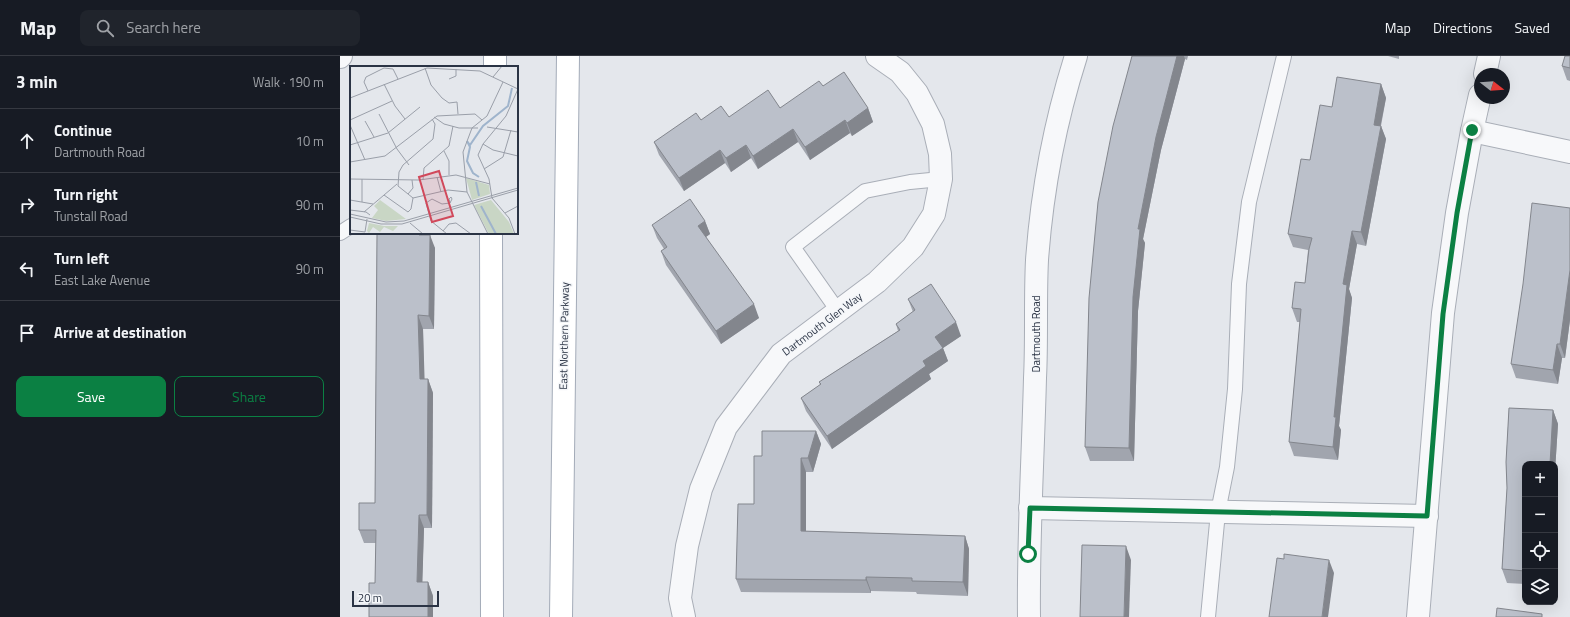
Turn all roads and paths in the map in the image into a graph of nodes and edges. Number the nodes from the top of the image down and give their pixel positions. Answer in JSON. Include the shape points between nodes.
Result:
{"nodes":[{"id":1,"x":568,"y":56,"type":"edge"},
{"id":2,"x":877,"y":56,"type":"edge"},
{"id":3,"x":1076,"y":56,"type":"edge"},
{"id":4,"x":1284,"y":56,"type":"edge"},
{"id":5,"x":1489,"y":56,"type":"edge"},
{"id":6,"x":1486,"y":68,"type":"edge"},
{"id":7,"x":1478,"y":104,"type":"edge"},
{"id":8,"x":1472,"y":130,"type":"junction"},
{"id":9,"x":1570,"y":152,"type":"edge"},
{"id":10,"x":941,"y":179,"type":"junction"},
{"id":11,"x":350,"y":227,"type":"edge"},
{"id":12,"x":340,"y":233,"type":"edge"},
{"id":13,"x":491,"y":234,"type":"edge"},
{"id":14,"x":838,"y":311,"type":"junction"},
{"id":15,"x":1030,"y":508,"type":"junction"},
{"id":16,"x":1218,"y":512,"type":"junction"},
{"id":17,"x":1427,"y":516,"type":"junction"},
{"id":18,"x":492,"y":617,"type":"edge"},
{"id":19,"x":561,"y":617,"type":"edge"},
{"id":20,"x":684,"y":617,"type":"edge"},
{"id":21,"x":1028,"y":617,"type":"edge"},
{"id":22,"x":1208,"y":617,"type":"edge"},
{"id":23,"x":1418,"y":617,"type":"edge"}],
"edges":[{"from":1,"to":19,"type":"main road","name":"East Northern Parkway"},
{"from":2,"to":10,"type":"street","name":"Dartmouth Glen Way","via":[[900,72],[917,93],[933,124],[940,154]]},
{"from":3,"to":15,"type":"street","name":"Dartmouth Road","via":[[1050,156],[1037,260],[1036,377]]},
{"from":4,"to":16,"type":"lane","via":[[1249,202],[1239,284],[1235,389],[1227,467]]},
{"from":5,"to":6,"type":"street"},
{"from":7,"to":8,"type":"street"},
{"from":8,"to":9,"type":"street"},
{"from":8,"to":17,"type":"street","via":[[1443,314]]},
{"from":10,"to":14,"type":"street","name":"Dartmouth Glen Way","via":[[934,214],[913,247],[877,282]]},
{"from":10,"to":14,"type":"lane","via":[[865,191],[793,247]]},
{"from":11,"to":12,"type":"lane"},
{"from":13,"to":18,"type":"main road"},
{"from":14,"to":20,"type":"street","name":"Dartmouth Glen Way","via":[[781,354],[726,427],[701,489],[687,546],[680,598]]},
{"from":15,"to":16,"type":"street"},
{"from":15,"to":21,"type":"street","name":"Dartmouth Road"},
{"from":16,"to":17,"type":"street"},
{"from":16,"to":22,"type":"lane"},
{"from":17,"to":23,"type":"street"}]}
